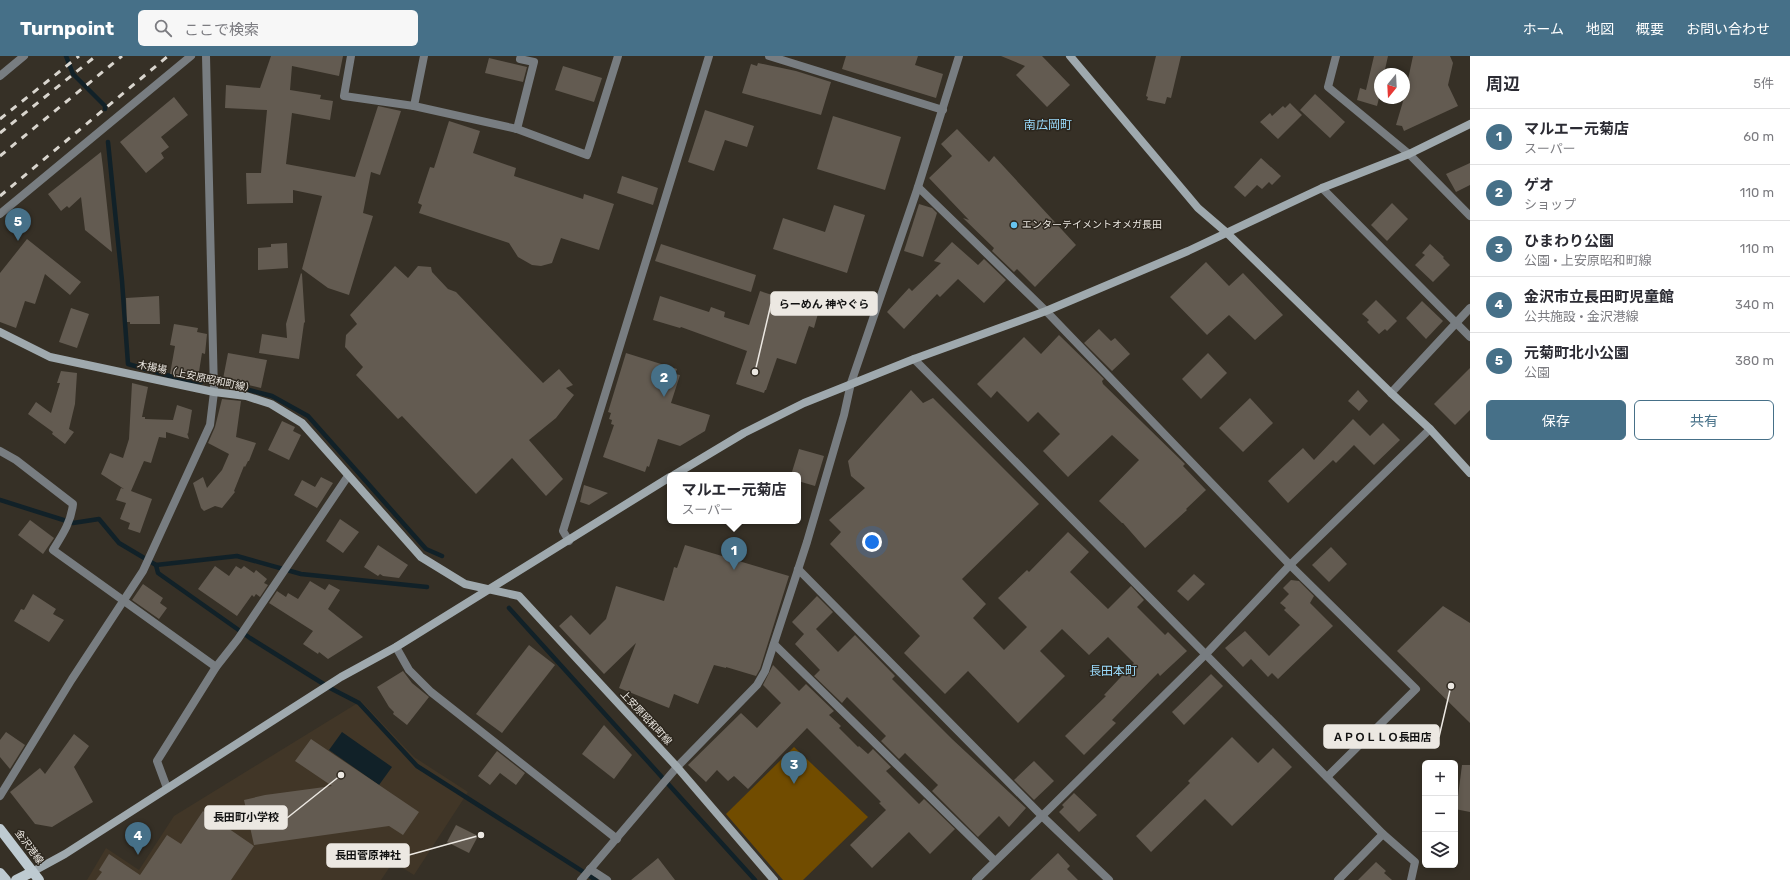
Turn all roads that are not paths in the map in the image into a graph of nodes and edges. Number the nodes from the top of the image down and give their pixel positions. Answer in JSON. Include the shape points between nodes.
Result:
{"nodes":[{"id":1,"x":24,"y":56,"type":"edge"},
{"id":2,"x":191,"y":56,"type":"edge"},
{"id":3,"x":206,"y":56,"type":"edge"},
{"id":4,"x":351,"y":56,"type":"edge"},
{"id":5,"x":424,"y":56,"type":"edge"},
{"id":6,"x":521,"y":56,"type":"edge"},
{"id":7,"x":618,"y":56,"type":"edge"},
{"id":8,"x":709,"y":56,"type":"edge"},
{"id":9,"x":769,"y":56,"type":"edge"},
{"id":10,"x":959,"y":56,"type":"edge"},
{"id":11,"x":1070,"y":56,"type":"edge"},
{"id":12,"x":1336,"y":56,"type":"edge"},
{"id":13,"x":794,"y":59,"type":"edge"},
{"id":14,"x":1,"y":74,"type":"edge"},
{"id":15,"x":414,"y":106,"type":"junction"},
{"id":16,"x":943,"y":110,"type":"junction"},
{"id":17,"x":1470,"y":124,"type":"edge"},
{"id":18,"x":517,"y":129,"type":"junction"},
{"id":19,"x":1409,"y":154,"type":"junction"},
{"id":20,"x":918,"y":187,"type":"junction"},
{"id":21,"x":1322,"y":188,"type":"junction"},
{"id":22,"x":0,"y":214,"type":"edge"},
{"id":23,"x":1470,"y":216,"type":"edge"},
{"id":24,"x":1227,"y":233,"type":"junction"},
{"id":25,"x":1470,"y":308,"type":"edge"},
{"id":26,"x":1046,"y":310,"type":"junction"},
{"id":27,"x":1456,"y":323,"type":"junction"},
{"id":28,"x":0,"y":332,"type":"edge"},
{"id":29,"x":1470,"y":337,"type":"edge"},
{"id":30,"x":914,"y":359,"type":"junction"},
{"id":31,"x":851,"y":383,"type":"junction"},
{"id":32,"x":214,"y":392,"type":"junction"},
{"id":33,"x":1391,"y":393,"type":"junction"},
{"id":34,"x":1430,"y":429,"type":"junction"},
{"id":35,"x":0,"y":451,"type":"edge"},
{"id":36,"x":679,"y":472,"type":"edge"},
{"id":37,"x":1470,"y":473,"type":"edge"},
{"id":38,"x":348,"y":476,"type":"junction"},
{"id":39,"x":667,"y":479,"type":"edge"},
{"id":40,"x":569,"y":541,"type":"junction"},
{"id":41,"x":1290,"y":565,"type":"junction"},
{"id":42,"x":798,"y":570,"type":"junction"},
{"id":43,"x":490,"y":589,"type":"junction"},
{"id":44,"x":124,"y":600,"type":"junction"},
{"id":45,"x":774,"y":644,"type":"junction"},
{"id":46,"x":396,"y":647,"type":"junction"},
{"id":47,"x":1205,"y":655,"type":"junction"},
{"id":48,"x":216,"y":666,"type":"junction"},
{"id":49,"x":678,"y":767,"type":"junction"},
{"id":50,"x":1327,"y":777,"type":"junction"},
{"id":51,"x":167,"y":788,"type":"junction"},
{"id":52,"x":0,"y":796,"type":"edge"},
{"id":53,"x":1042,"y":816,"type":"junction"},
{"id":54,"x":0,"y":829,"type":"edge"},
{"id":55,"x":1383,"y":834,"type":"junction"},
{"id":56,"x":617,"y":839,"type":"junction"},
{"id":57,"x":995,"y":861,"type":"junction"},
{"id":58,"x":590,"y":869,"type":"junction"},
{"id":59,"x":32,"y":872,"type":"junction"},
{"id":60,"x":0,"y":873,"type":"edge"},
{"id":61,"x":582,"y":879,"type":"edge"},
{"id":62,"x":6,"y":880,"type":"edge"},
{"id":63,"x":16,"y":880,"type":"edge"},
{"id":64,"x":40,"y":880,"type":"edge"},
{"id":65,"x":607,"y":880,"type":"edge"},
{"id":66,"x":774,"y":880,"type":"edge"},
{"id":67,"x":976,"y":880,"type":"edge"},
{"id":68,"x":1109,"y":880,"type":"edge"},
{"id":69,"x":1338,"y":880,"type":"edge"},
{"id":70,"x":1411,"y":880,"type":"edge"}],
"edges":[{"from":1,"to":14,"type":"street"},
{"from":2,"to":22,"type":"street"},
{"from":3,"to":32,"type":"street"},
{"from":4,"to":15,"type":"street","via":[[344,96]]},
{"from":5,"to":15,"type":"street"},
{"from":6,"to":18,"type":"street","via":[[520,59],[534,62]]},
{"from":7,"to":18,"type":"street","via":[[587,155]]},
{"from":8,"to":40,"type":"street","via":[[563,531]]},
{"from":9,"to":13,"type":"street"},
{"from":10,"to":16,"type":"street"},
{"from":11,"to":24,"type":"street","via":[[1198,208]]},
{"from":12,"to":19,"type":"street","via":[[1328,87]]},
{"from":13,"to":16,"type":"street"},
{"from":15,"to":18,"type":"street"},
{"from":16,"to":20,"type":"street"},
{"from":17,"to":19,"type":"street"},
{"from":19,"to":21,"type":"street"},
{"from":19,"to":23,"type":"street"},
{"from":20,"to":26,"type":"street"},
{"from":20,"to":31,"type":"street"},
{"from":21,"to":24,"type":"street"},
{"from":21,"to":27,"type":"street"},
{"from":24,"to":26,"type":"street"},
{"from":24,"to":33,"type":"street"},
{"from":25,"to":27,"type":"street"},
{"from":26,"to":30,"type":"street"},
{"from":26,"to":41,"type":"street"},
{"from":27,"to":29,"type":"street"},
{"from":27,"to":33,"type":"street"},
{"from":28,"to":32,"type":"street","name":"木揚場（上安原昭和町線）","via":[[50,357]]},
{"from":30,"to":31,"type":"street"},
{"from":30,"to":47,"type":"street"},
{"from":31,"to":36,"type":"street","via":[[744,433]]},
{"from":31,"to":42,"type":"street"},
{"from":32,"to":38,"type":"street","name":"木揚場（上安原昭和町線）","via":[[246,396],[271,404],[302,423]]},
{"from":32,"to":44,"type":"street","via":[[210,425],[143,571]]},
{"from":33,"to":34,"type":"street"},
{"from":34,"to":37,"type":"street"},
{"from":34,"to":41,"type":"street"},
{"from":35,"to":44,"type":"street","via":[[16,460],[73,504],[67,529],[53,550]]},
{"from":38,"to":43,"type":"street","name":"木揚場（上安原昭和町線）","via":[[421,557],[465,584]]},
{"from":38,"to":48,"type":"street","via":[[248,625]]},
{"from":39,"to":40,"type":"street"},
{"from":40,"to":43,"type":"street"},
{"from":41,"to":47,"type":"street"},
{"from":41,"to":50,"type":"street","via":[[1416,689]]},
{"from":42,"to":45,"type":"street"},
{"from":42,"to":53,"type":"street"},
{"from":43,"to":46,"type":"street"},
{"from":43,"to":49,"type":"street","name":"上安原昭和町線","via":[[520,596]]},
{"from":44,"to":48,"type":"street"},
{"from":44,"to":52,"type":"street"},
{"from":45,"to":49,"type":"street","via":[[765,671],[756,685]]},
{"from":45,"to":57,"type":"street"},
{"from":46,"to":51,"type":"street","via":[[341,677]]},
{"from":46,"to":56,"type":"street","via":[[409,670],[431,692]]},
{"from":47,"to":50,"type":"street"},
{"from":47,"to":53,"type":"street"},
{"from":48,"to":51,"type":"street","via":[[157,761]]},
{"from":49,"to":56,"type":"street"},
{"from":49,"to":66,"type":"street","name":"上安原昭和町線"},
{"from":50,"to":55,"type":"street"},
{"from":51,"to":59,"type":"street","via":[[65,854]]},
{"from":53,"to":57,"type":"street"},
{"from":53,"to":68,"type":"street"},
{"from":54,"to":59,"type":"main road","name":"金沢港線"},
{"from":55,"to":69,"type":"street"},
{"from":55,"to":70,"type":"street","via":[[1415,862]]},
{"from":56,"to":58,"type":"street"},
{"from":57,"to":67,"type":"street"},
{"from":58,"to":61,"type":"street"},
{"from":58,"to":65,"type":"street"},
{"from":59,"to":63,"type":"main road"},
{"from":59,"to":64,"type":"main road","name":"金沢港線"},
{"from":60,"to":62,"type":"main road"}]}
